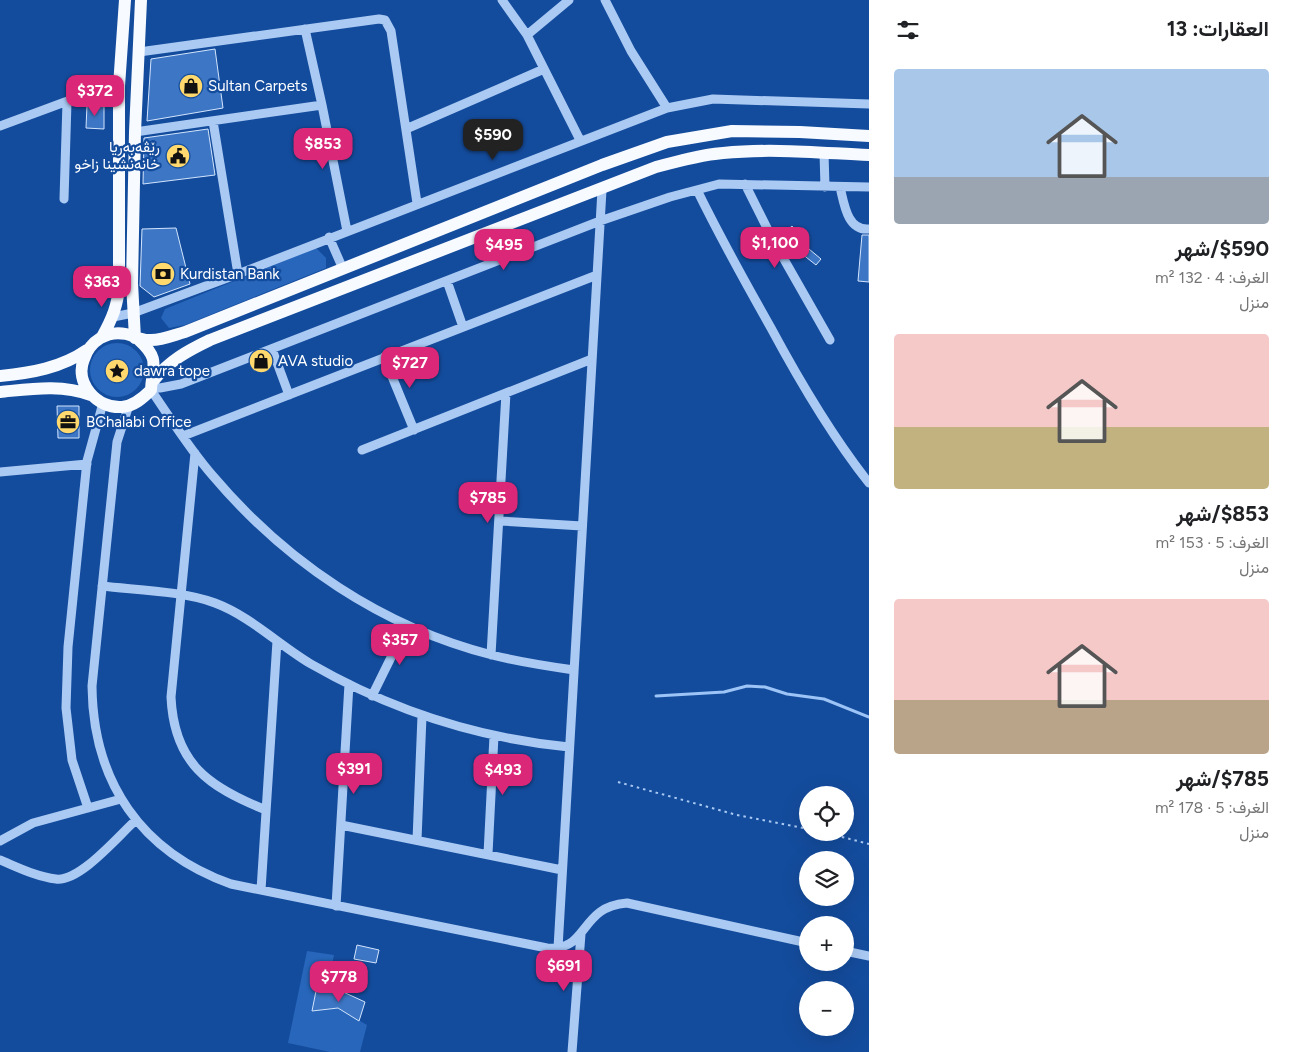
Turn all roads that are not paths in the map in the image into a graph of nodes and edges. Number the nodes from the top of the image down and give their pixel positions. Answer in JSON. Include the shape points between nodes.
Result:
{"nodes":[{"id":1,"x":125,"y":0,"type":"edge"},
{"id":2,"x":141,"y":0,"type":"edge"},
{"id":3,"x":502,"y":0,"type":"edge"},
{"id":4,"x":569,"y":0,"type":"edge"},
{"id":5,"x":605,"y":0,"type":"edge"},
{"id":6,"x":305,"y":29,"type":"junction"},
{"id":7,"x":527,"y":35,"type":"junction"},
{"id":8,"x":138,"y":52,"type":"junction"},
{"id":9,"x":544,"y":70,"type":"junction"},
{"id":10,"x":120,"y":86,"type":"junction"},
{"id":11,"x":67,"y":102,"type":"junction"},
{"id":12,"x":869,"y":104,"type":"edge"},
{"id":13,"x":322,"y":105,"type":"junction"},
{"id":14,"x":667,"y":108,"type":"junction"},
{"id":15,"x":213,"y":121,"type":"junction"},
{"id":16,"x":0,"y":126,"type":"edge"},
{"id":17,"x":406,"y":129,"type":"junction"},
{"id":18,"x":135,"y":132,"type":"junction"},
{"id":19,"x":869,"y":136,"type":"edge"},
{"id":20,"x":580,"y":140,"type":"junction"},
{"id":21,"x":824,"y":153,"type":"junction"},
{"id":22,"x":869,"y":155,"type":"edge"},
{"id":23,"x":745,"y":184,"type":"junction"},
{"id":24,"x":869,"y":186,"type":"edge"},
{"id":25,"x":825,"y":187,"type":"junction"},
{"id":26,"x":840,"y":187,"type":"junction"},
{"id":27,"x":602,"y":190,"type":"junction"},
{"id":28,"x":696,"y":190,"type":"junction"},
{"id":29,"x":64,"y":199,"type":"dead end"},
{"id":30,"x":417,"y":203,"type":"junction"},
{"id":31,"x":600,"y":221,"type":"junction"},
{"id":32,"x":869,"y":229,"type":"edge"},
{"id":33,"x":347,"y":231,"type":"junction"},
{"id":34,"x":329,"y":237,"type":"junction"},
{"id":35,"x":343,"y":269,"type":"junction"},
{"id":36,"x":238,"y":274,"type":"junction"},
{"id":37,"x":597,"y":275,"type":"junction"},
{"id":38,"x":447,"y":281,"type":"junction"},
{"id":39,"x":133,"y":313,"type":"junction"},
{"id":40,"x":113,"y":317,"type":"junction"},
{"id":41,"x":462,"y":327,"type":"junction"},
{"id":42,"x":102,"y":337,"type":"junction"},
{"id":43,"x":137,"y":339,"type":"junction"},
{"id":44,"x":830,"y":340,"type":"dead end"},
{"id":45,"x":272,"y":349,"type":"junction"},
{"id":46,"x":87,"y":350,"type":"junction"},
{"id":47,"x":384,"y":357,"type":"junction"},
{"id":48,"x":592,"y":359,"type":"junction"},
{"id":49,"x":0,"y":376,"type":"edge"},
{"id":50,"x":152,"y":386,"type":"junction"},
{"id":51,"x":0,"y":392,"type":"edge"},
{"id":52,"x":506,"y":393,"type":"junction"},
{"id":53,"x":91,"y":395,"type":"junction"},
{"id":54,"x":289,"y":395,"type":"junction"},
{"id":55,"x":103,"y":404,"type":"junction"},
{"id":56,"x":128,"y":405,"type":"junction"},
{"id":57,"x":414,"y":430,"type":"junction"},
{"id":58,"x":183,"y":436,"type":"junction"},
{"id":59,"x":362,"y":450,"type":"dead end"},
{"id":60,"x":195,"y":453,"type":"junction"},
{"id":61,"x":87,"y":464,"type":"junction"},
{"id":62,"x":0,"y":472,"type":"edge"},
{"id":63,"x":869,"y":483,"type":"edge"},
{"id":64,"x":500,"y":521,"type":"junction"},
{"id":65,"x":582,"y":526,"type":"junction"},
{"id":66,"x":102,"y":586,"type":"junction"},
{"id":67,"x":181,"y":595,"type":"junction"},
{"id":68,"x":407,"y":625,"type":"junction"},
{"id":69,"x":277,"y":641,"type":"junction"},
{"id":70,"x":491,"y":655,"type":"junction"},
{"id":71,"x":574,"y":670,"type":"junction"},
{"id":72,"x":349,"y":684,"type":"junction"},
{"id":73,"x":372,"y":696,"type":"junction"},
{"id":74,"x":422,"y":716,"type":"junction"},
{"id":75,"x":494,"y":736,"type":"junction"},
{"id":76,"x":569,"y":747,"type":"junction"},
{"id":77,"x":121,"y":799,"type":"junction"},
{"id":78,"x":88,"y":808,"type":"junction"},
{"id":79,"x":266,"y":810,"type":"junction"},
{"id":80,"x":136,"y":820,"type":"junction"},
{"id":81,"x":340,"y":825,"type":"junction"},
{"id":82,"x":417,"y":840,"type":"junction"},
{"id":83,"x":0,"y":841,"type":"edge"},
{"id":84,"x":488,"y":854,"type":"junction"},
{"id":85,"x":0,"y":860,"type":"edge"},
{"id":86,"x":562,"y":870,"type":"junction"},
{"id":87,"x":261,"y":890,"type":"junction"},
{"id":88,"x":336,"y":906,"type":"junction"},
{"id":89,"x":581,"y":934,"type":"junction"},
{"id":90,"x":799,"y":940,"type":"edge"},
{"id":91,"x":558,"y":948,"type":"junction"},
{"id":92,"x":854,"y":953,"type":"edge"},
{"id":93,"x":869,"y":956,"type":"edge"},
{"id":94,"x":572,"y":1052,"type":"edge"}],
"edges":[{"from":1,"to":10,"type":"main road"},
{"from":2,"to":8,"type":"main road"},
{"from":3,"to":7,"type":"street"},
{"from":4,"to":7,"type":"street"},
{"from":5,"to":14,"type":"street","via":[[631,51]]},
{"from":6,"to":8,"type":"street"},
{"from":6,"to":13,"type":"street"},
{"from":6,"to":17,"type":"street","via":[[379,20],[388,24]]},
{"from":7,"to":9,"type":"street"},
{"from":8,"to":18,"type":"main road"},
{"from":9,"to":17,"type":"street"},
{"from":9,"to":20,"type":"street"},
{"from":10,"to":11,"type":"street","via":[[100,89]]},
{"from":10,"to":40,"type":"main road","via":[[119,285]]},
{"from":11,"to":16,"type":"street"},
{"from":11,"to":29,"type":"street"},
{"from":12,"to":14,"type":"street","via":[[713,99]]},
{"from":13,"to":15,"type":"street"},
{"from":13,"to":33,"type":"street"},
{"from":14,"to":20,"type":"street"},
{"from":15,"to":18,"type":"street"},
{"from":15,"to":36,"type":"street"},
{"from":17,"to":30,"type":"street"},
{"from":18,"to":39,"type":"main road"},
{"from":19,"to":35,"type":"main road","via":[[732,131],[667,142]]},
{"from":20,"to":30,"type":"street"},
{"from":21,"to":22,"type":"main road"},
{"from":21,"to":25,"type":"street"},
{"from":21,"to":27,"type":"main road","via":[[766,151],[695,157],[656,167]]},
{"from":23,"to":25,"type":"street"},
{"from":23,"to":28,"type":"street","via":[[719,184]]},
{"from":23,"to":44,"type":"street","via":[[772,240]]},
{"from":24,"to":26,"type":"street"},
{"from":25,"to":26,"type":"street"},
{"from":26,"to":32,"type":"street","via":[[847,215],[863,230]]},
{"from":27,"to":31,"type":"street"},
{"from":27,"to":50,"type":"main road","via":[[210,340],[177,357],[164,368]]},
{"from":28,"to":31,"type":"street"},
{"from":28,"to":63,"type":"street","via":[[785,354],[825,421]]},
{"from":30,"to":33,"type":"street"},
{"from":31,"to":37,"type":"street"},
{"from":31,"to":38,"type":"street"},
{"from":33,"to":34,"type":"street"},
{"from":34,"to":35,"type":"street"},
{"from":34,"to":36,"type":"street"},
{"from":35,"to":43,"type":"main road","via":[[185,332],[152,340]]},
{"from":36,"to":39,"type":"street"},
{"from":37,"to":41,"type":"street"},
{"from":37,"to":48,"type":"street"},
{"from":38,"to":41,"type":"street"},
{"from":38,"to":45,"type":"street"},
{"from":39,"to":40,"type":"street"},
{"from":39,"to":43,"type":"main road"},
{"from":40,"to":42,"type":"main road"},
{"from":41,"to":47,"type":"street"},
{"from":42,"to":43,"type":"main road","via":[[119,333]]},
{"from":42,"to":46,"type":"main road"},
{"from":43,"to":50,"type":"main road","via":[[153,358]]},
{"from":45,"to":50,"type":"street","via":[[181,384],[160,388]]},
{"from":45,"to":54,"type":"street"},
{"from":46,"to":49,"type":"main road","via":[[48,369]]},
{"from":46,"to":53,"type":"main road","via":[[82,361],[82,373],[84,385]]},
{"from":47,"to":54,"type":"street"},
{"from":47,"to":57,"type":"street"},
{"from":48,"to":52,"type":"street"},
{"from":48,"to":65,"type":"street"},
{"from":50,"to":56,"type":"main road","via":[[140,400]]},
{"from":50,"to":58,"type":"street"},
{"from":51,"to":53,"type":"main road","via":[[62,388]]},
{"from":52,"to":57,"type":"street"},
{"from":52,"to":64,"type":"street"},
{"from":53,"to":55,"type":"main road"},
{"from":54,"to":58,"type":"street"},
{"from":55,"to":56,"type":"main road"},
{"from":55,"to":61,"type":"street"},
{"from":56,"to":66,"type":"street","via":[[117,442]]},
{"from":57,"to":59,"type":"street"},
{"from":58,"to":60,"type":"street"},
{"from":60,"to":67,"type":"street"},
{"from":60,"to":68,"type":"street","via":[[244,511],[279,544],[358,600]]},
{"from":61,"to":62,"type":"street"},
{"from":61,"to":78,"type":"street","via":[[69,628],[66,708],[72,760]]},
{"from":64,"to":65,"type":"street"},
{"from":64,"to":70,"type":"street"},
{"from":65,"to":71,"type":"street"},
{"from":66,"to":67,"type":"street"},
{"from":66,"to":77,"type":"street","via":[[92,706],[98,745]]},
{"from":67,"to":69,"type":"street","via":[[222,606]]},
{"from":67,"to":79,"type":"street","via":[[171,697],[177,733],[190,759],[210,782],[230,796]]},
{"from":68,"to":70,"type":"street"},
{"from":68,"to":73,"type":"street"},
{"from":69,"to":72,"type":"street"},
{"from":69,"to":79,"type":"street"},
{"from":70,"to":71,"type":"street"},
{"from":71,"to":76,"type":"street"},
{"from":72,"to":73,"type":"street"},
{"from":72,"to":81,"type":"street"},
{"from":73,"to":74,"type":"street"},
{"from":74,"to":75,"type":"street"},
{"from":74,"to":82,"type":"street"},
{"from":75,"to":76,"type":"street"},
{"from":75,"to":84,"type":"street"},
{"from":76,"to":86,"type":"street"},
{"from":77,"to":78,"type":"street"},
{"from":77,"to":80,"type":"street"},
{"from":78,"to":83,"type":"street","via":[[33,823]]},
{"from":79,"to":87,"type":"street"},
{"from":80,"to":85,"type":"street","via":[[84,868],[67,878],[49,878]]},
{"from":80,"to":87,"type":"street","via":[[160,845],[194,868],[231,884]]},
{"from":81,"to":82,"type":"street"},
{"from":81,"to":88,"type":"street"},
{"from":82,"to":84,"type":"street"},
{"from":84,"to":86,"type":"street"},
{"from":86,"to":91,"type":"street"},
{"from":87,"to":88,"type":"street"},
{"from":88,"to":91,"type":"street"},
{"from":89,"to":90,"type":"street","via":[[602,911],[627,903]]},
{"from":89,"to":91,"type":"street","via":[[567,946]]},
{"from":89,"to":94,"type":"street"},
{"from":92,"to":93,"type":"street"}]}
